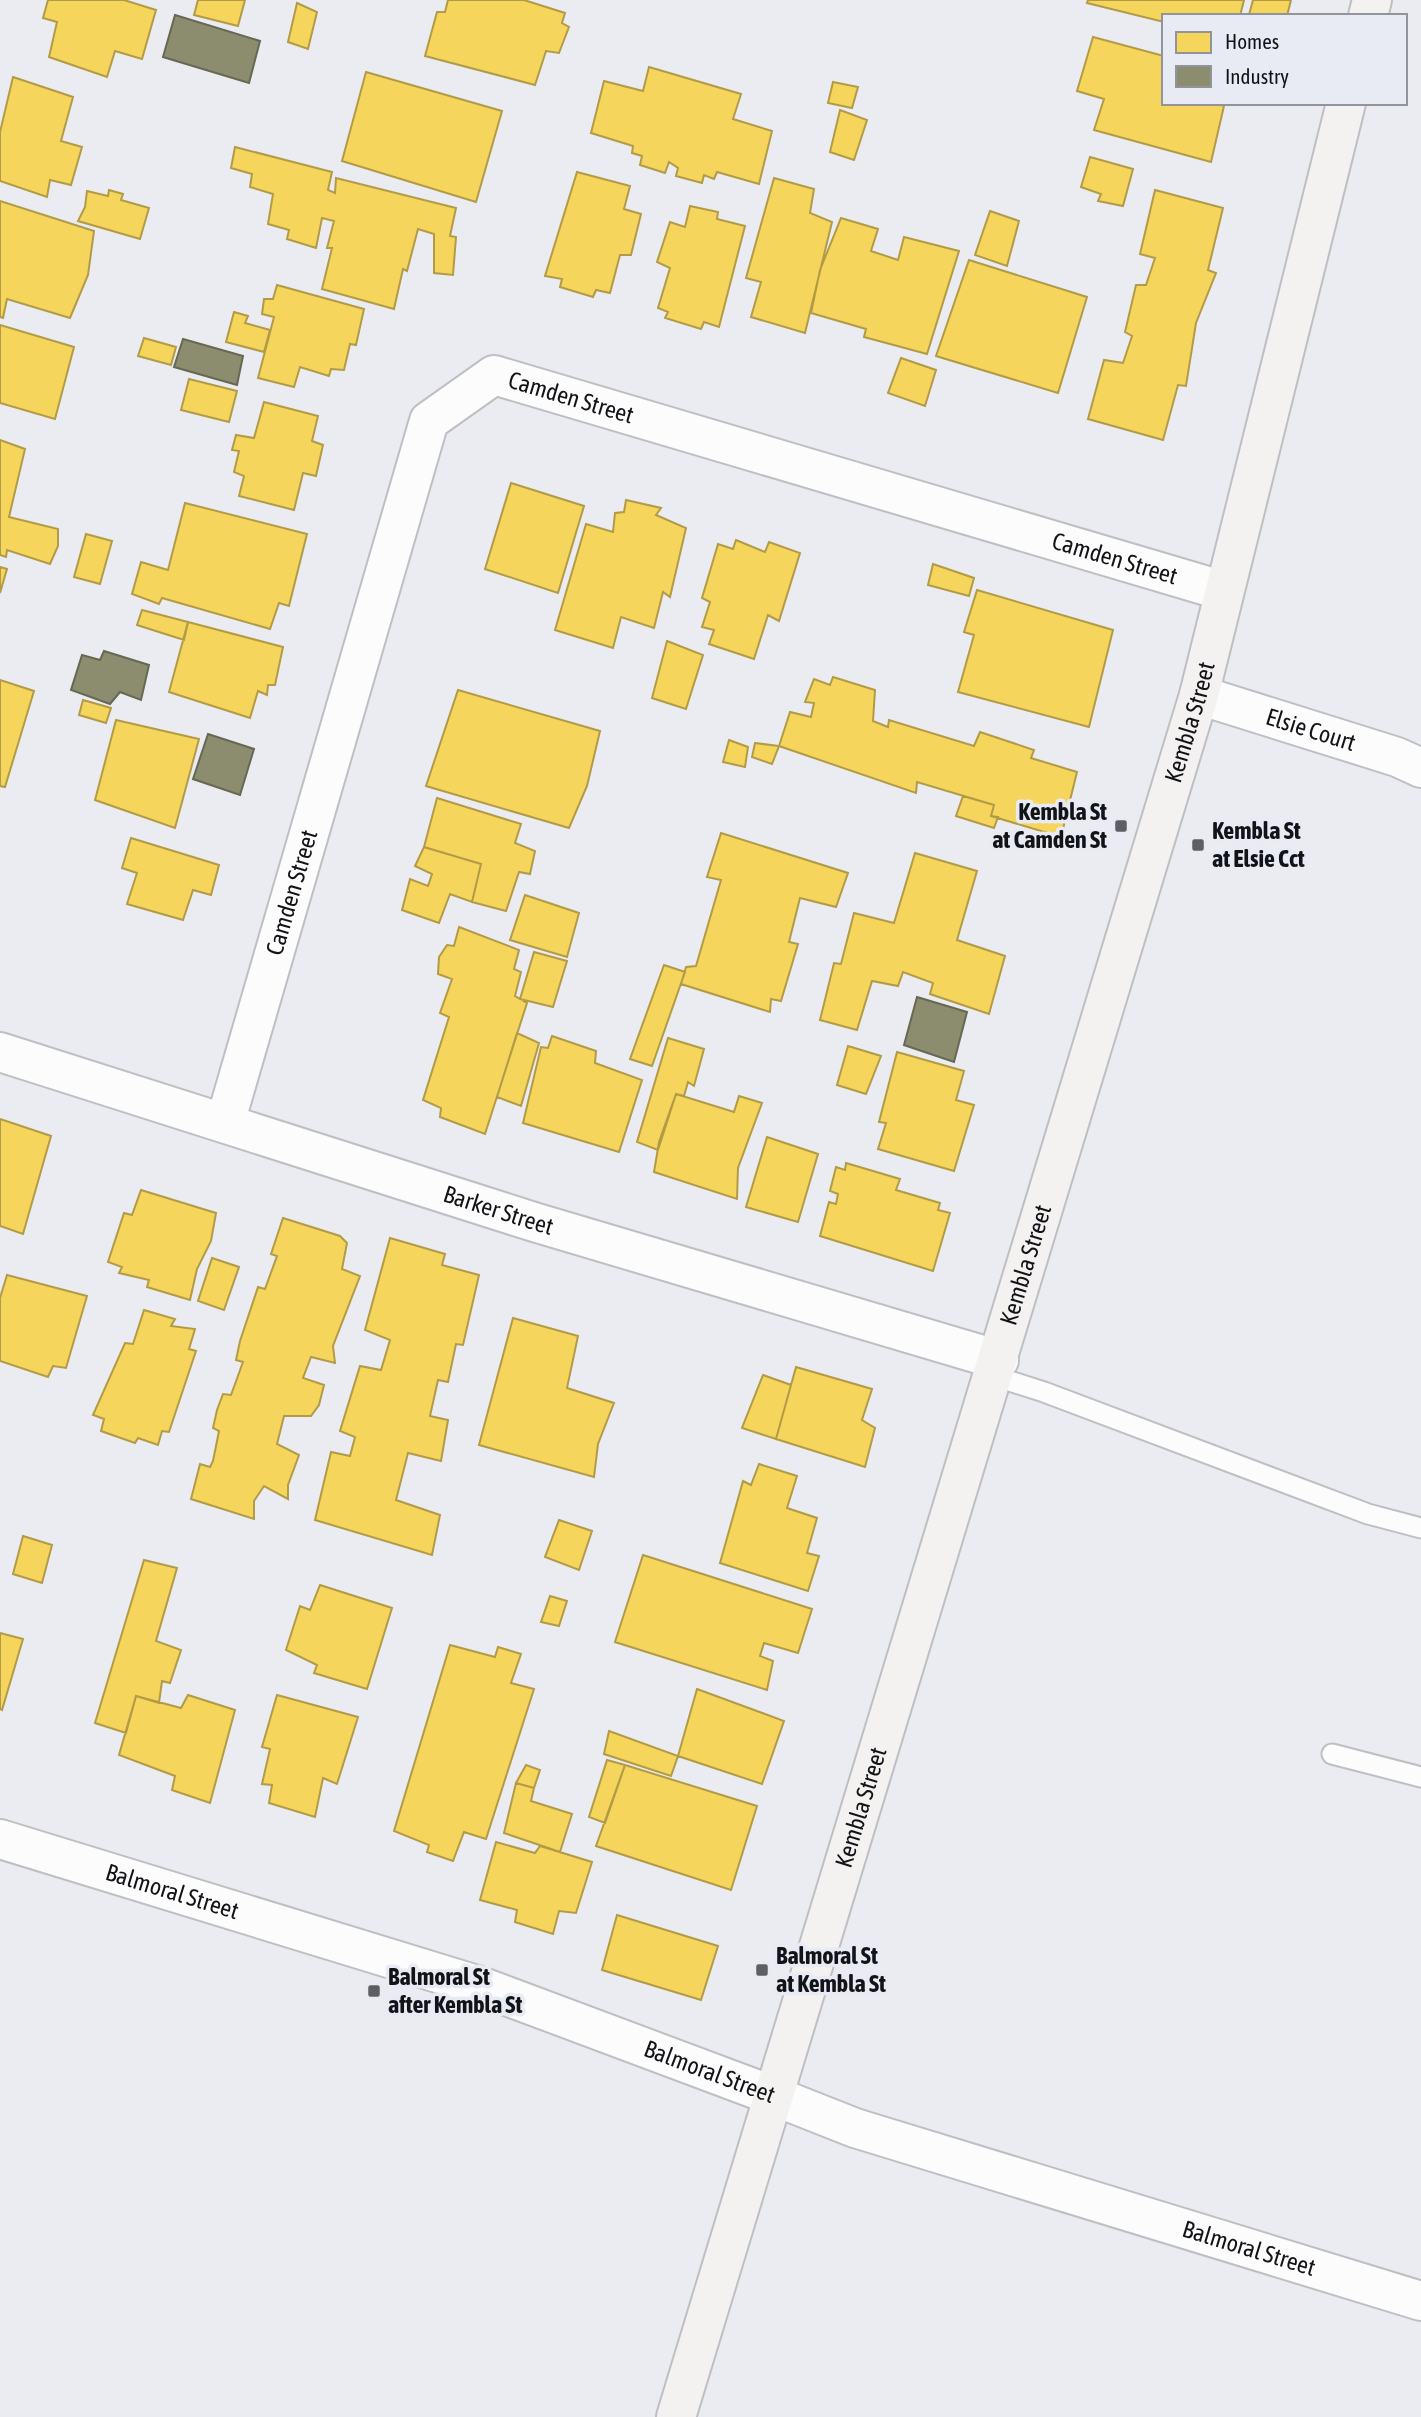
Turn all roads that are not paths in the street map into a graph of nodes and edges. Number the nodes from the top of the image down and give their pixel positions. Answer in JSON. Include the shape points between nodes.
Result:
{"nodes":[{"id":1,"x":1346,"y":105,"type":"edge"},
{"id":2,"x":1224,"y":591,"type":"junction"},
{"id":3,"x":1199,"y":695,"type":"junction"},
{"id":4,"x":1421,"y":768,"type":"edge"},
{"id":5,"x":0,"y":1052,"type":"edge"},
{"id":6,"x":225,"y":1122,"type":"junction"},
{"id":7,"x":997,"y":1368,"type":"junction"},
{"id":8,"x":1421,"y":1528,"type":"edge"},
{"id":9,"x":1332,"y":1754,"type":"dead end"},
{"id":10,"x":1421,"y":1777,"type":"edge"},
{"id":11,"x":0,"y":1839,"type":"edge"},
{"id":12,"x":774,"y":2096,"type":"junction"},
{"id":13,"x":1421,"y":2301,"type":"edge"},
{"id":14,"x":676,"y":2417,"type":"edge"}],
"edges":[{"from":1,"to":2,"type":"main road","name":"Kembla Street"},
{"from":2,"to":3,"type":"main road","name":"Kembla Street"},
{"from":2,"to":6,"type":"street","name":"Camden Street","via":[[494,375],[429,421]]},
{"from":3,"to":4,"type":"street","name":"Elsie Court"},
{"from":3,"to":7,"type":"main road","name":"Kembla Street"},
{"from":5,"to":6,"type":"street","name":"Barker Street"},
{"from":6,"to":7,"type":"street","name":"Barker Street"},
{"from":7,"to":8,"type":"lane","via":[[1044,1392],[1368,1514]]},
{"from":7,"to":12,"type":"main road","name":"Kembla Street"},
{"from":9,"to":10,"type":"lane"},
{"from":11,"to":12,"type":"street","name":"Balmoral Street","via":[[480,1986]]},
{"from":12,"to":13,"type":"street","name":"Balmoral Street","via":[[855,2128]]},
{"from":12,"to":14,"type":"main road","name":"Kembla Street"}]}
